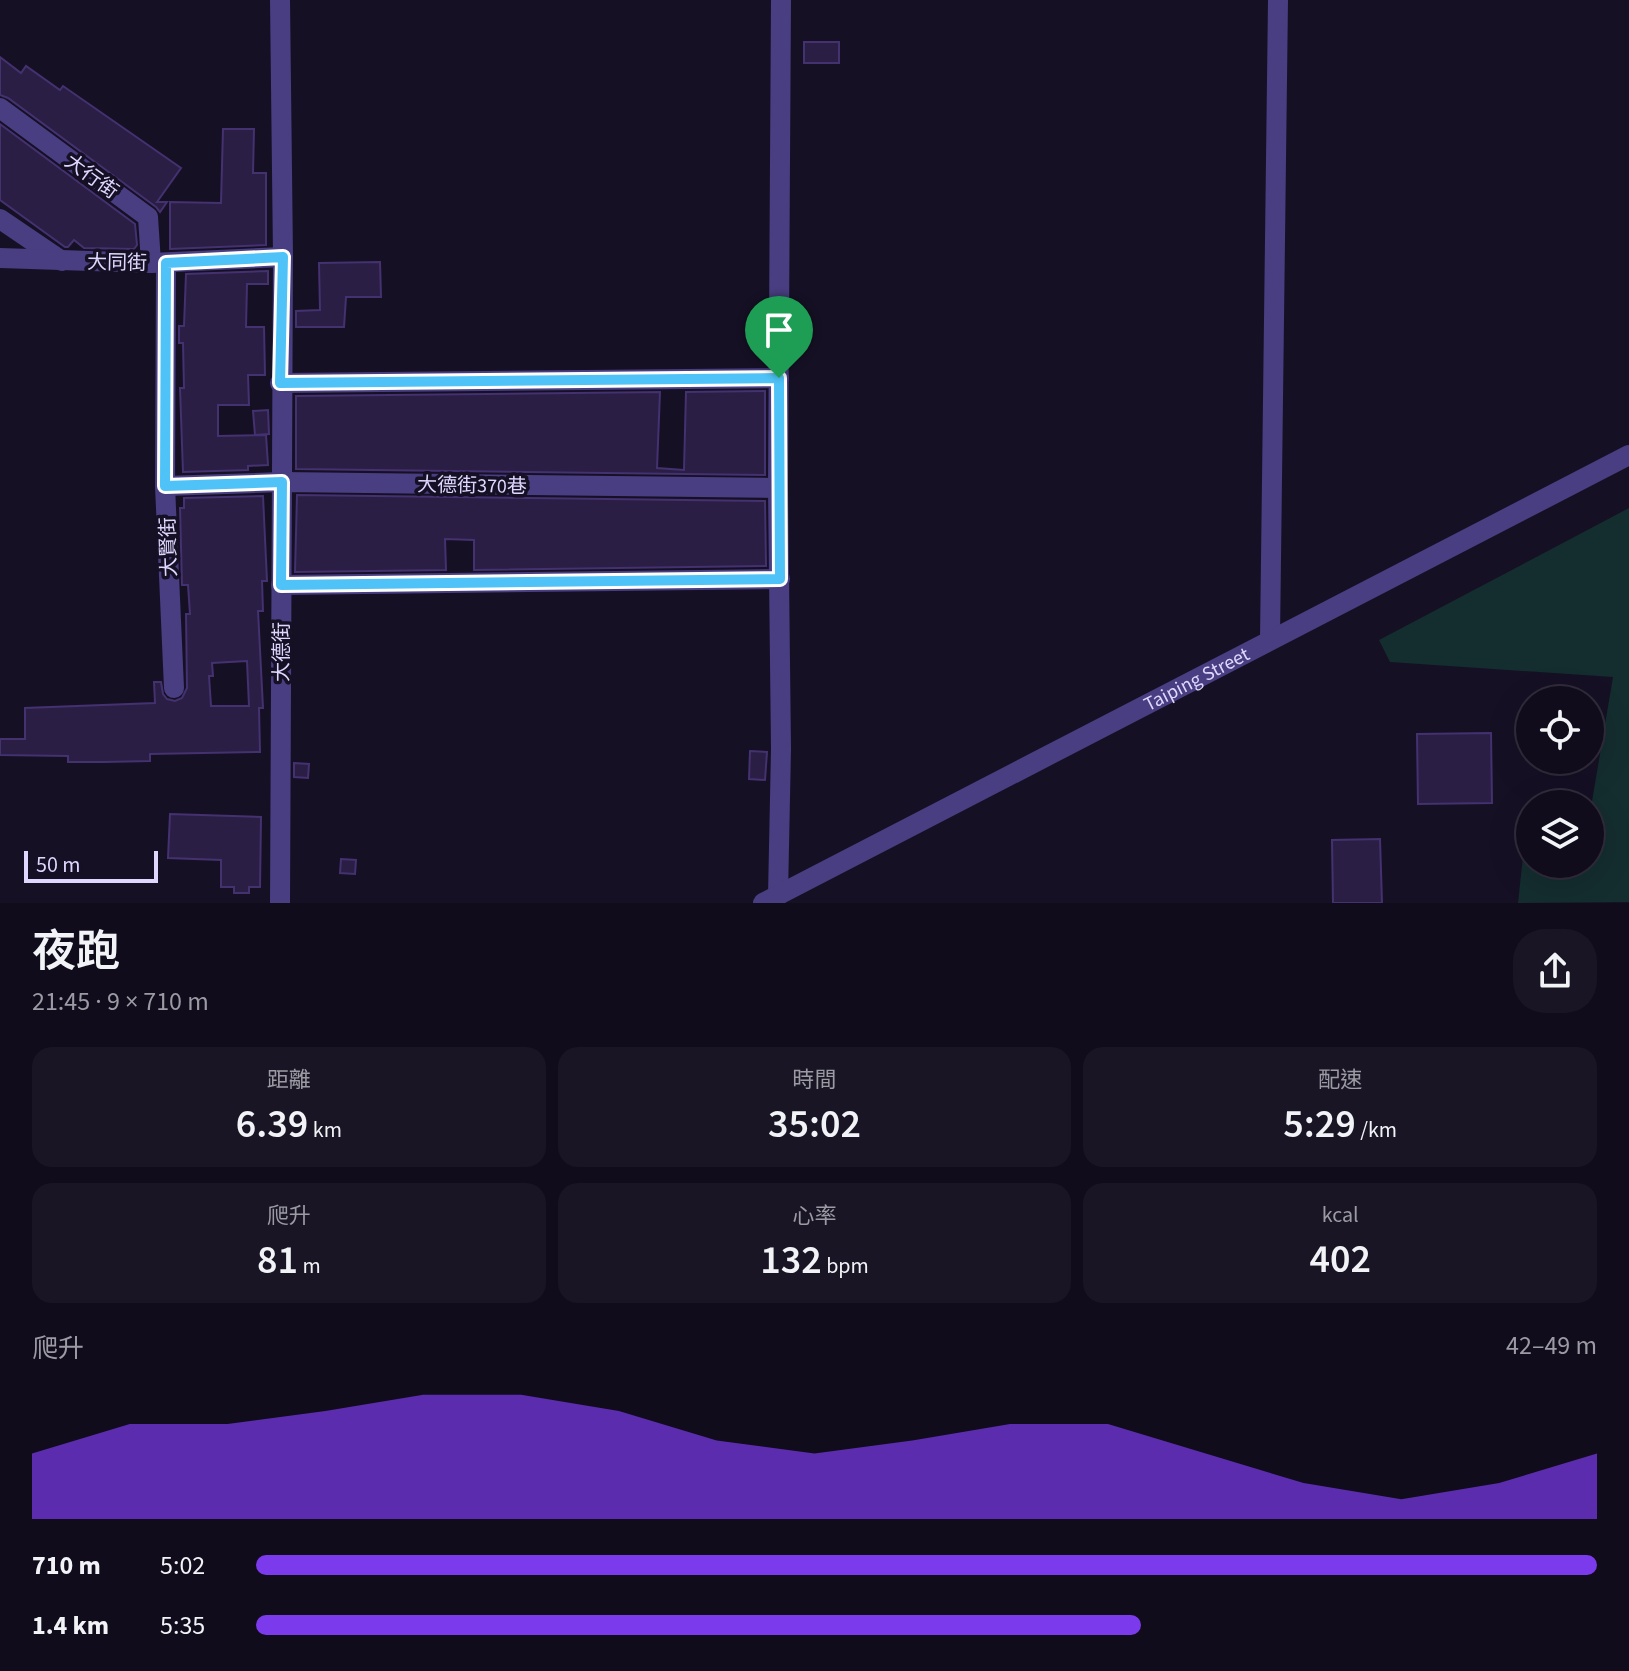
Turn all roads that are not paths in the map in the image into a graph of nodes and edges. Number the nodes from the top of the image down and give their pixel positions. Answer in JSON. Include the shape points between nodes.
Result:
{"nodes":[{"id":1,"x":280,"y":0,"type":"edge"},
{"id":2,"x":781,"y":0,"type":"edge"},
{"id":3,"x":1278,"y":0,"type":"edge"},
{"id":4,"x":0,"y":108,"type":"edge"},
{"id":5,"x":0,"y":219,"type":"edge"},
{"id":6,"x":283,"y":257,"type":"junction"},
{"id":7,"x":0,"y":258,"type":"edge"},
{"id":8,"x":62,"y":261,"type":"junction"},
{"id":9,"x":158,"y":263,"type":"junction"},
{"id":10,"x":779,"y":378,"type":"junction"},
{"id":11,"x":280,"y":383,"type":"junction"},
{"id":12,"x":1629,"y":455,"type":"edge"},
{"id":13,"x":282,"y":482,"type":"junction"},
{"id":14,"x":165,"y":486,"type":"junction"},
{"id":15,"x":778,"y":488,"type":"junction"},
{"id":16,"x":780,"y":579,"type":"junction"},
{"id":17,"x":281,"y":585,"type":"junction"},
{"id":18,"x":1270,"y":639,"type":"junction"},
{"id":19,"x":174,"y":688,"type":"dead end"},
{"id":20,"x":770,"y":899,"type":"edge"},
{"id":21,"x":280,"y":903,"type":"edge"}],
"edges":[{"from":1,"to":6,"type":"street","name":"大德街"},
{"from":2,"to":10,"type":"street"},
{"from":3,"to":18,"type":"street"},
{"from":4,"to":9,"type":"street","name":"大行街","via":[[148,217]]},
{"from":5,"to":8,"type":"street"},
{"from":6,"to":9,"type":"street","name":"大同街"},
{"from":6,"to":11,"type":"street","name":"大德街"},
{"from":7,"to":8,"type":"street","name":"大同街"},
{"from":8,"to":9,"type":"street","name":"大同街"},
{"from":9,"to":14,"type":"street","name":"大賢街"},
{"from":10,"to":11,"type":"street"},
{"from":10,"to":15,"type":"street"},
{"from":11,"to":13,"type":"street","name":"大德街"},
{"from":12,"to":18,"type":"street","name":"Taiping Street"},
{"from":13,"to":14,"type":"street","name":"大德街370巷"},
{"from":13,"to":15,"type":"street","name":"大德街370巷"},
{"from":13,"to":17,"type":"street","name":"大德街"},
{"from":14,"to":19,"type":"street","name":"大賢街"},
{"from":15,"to":16,"type":"street"},
{"from":16,"to":17,"type":"street"},
{"from":16,"to":20,"type":"street"},
{"from":17,"to":21,"type":"street","name":"大德街"},
{"from":18,"to":20,"type":"street","name":"Taiping Street"}]}
